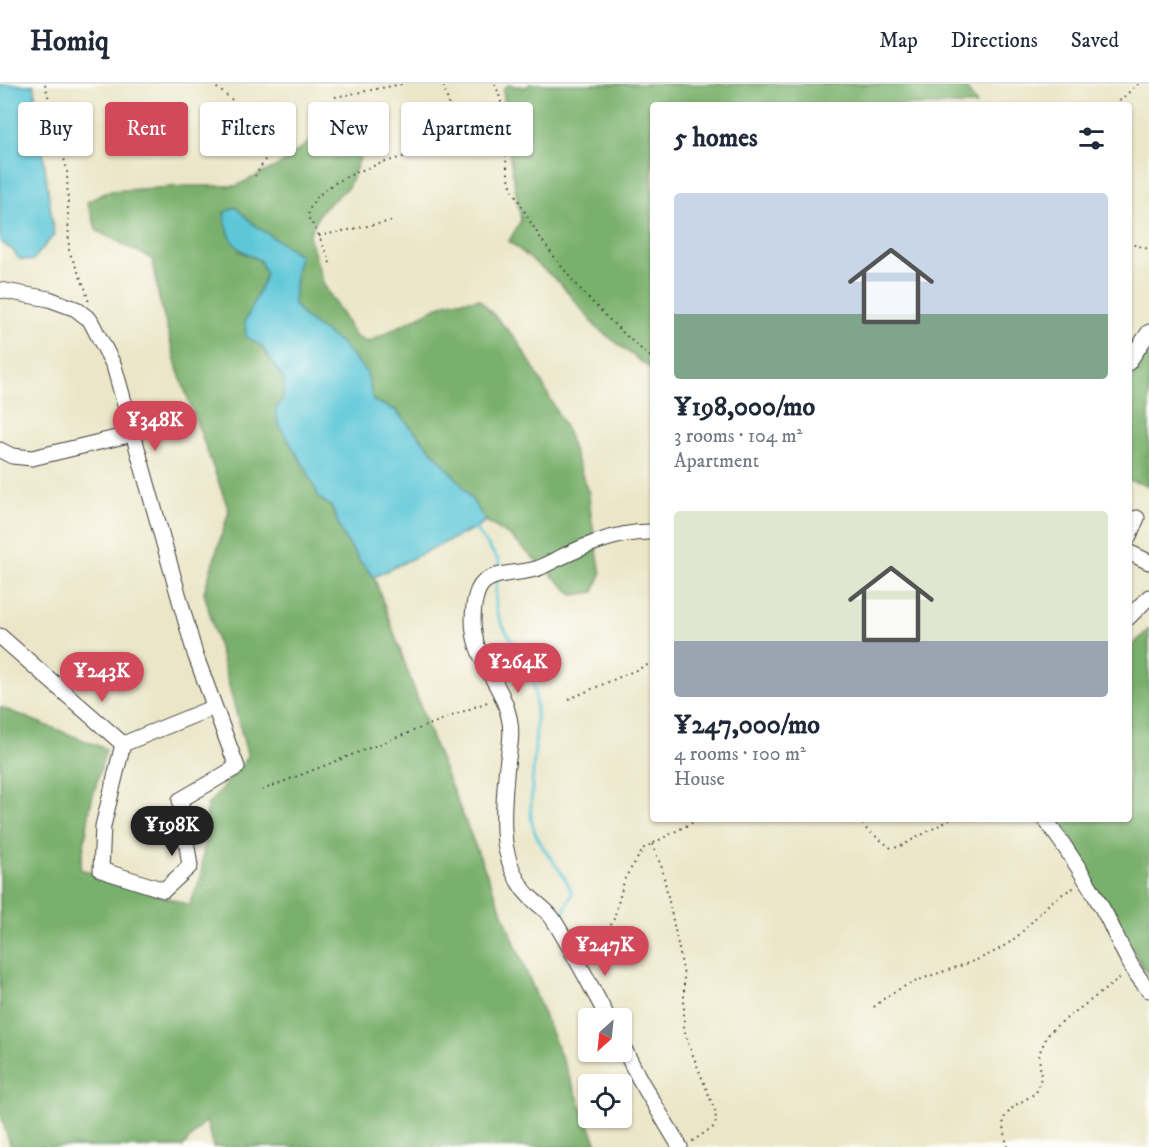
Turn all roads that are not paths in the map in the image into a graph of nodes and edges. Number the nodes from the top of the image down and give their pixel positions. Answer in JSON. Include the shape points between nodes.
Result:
{"nodes":[{"id":1,"x":0,"y":290,"type":"edge"},
{"id":2,"x":1149,"y":332,"type":"edge"},
{"id":3,"x":1132,"y":357,"type":"edge"},
{"id":4,"x":133,"y":434,"type":"junction"},
{"id":5,"x":0,"y":450,"type":"edge"},
{"id":6,"x":1137,"y":518,"type":"dead end"},
{"id":7,"x":1132,"y":529,"type":"edge"},
{"id":8,"x":650,"y":532,"type":"edge"},
{"id":9,"x":1132,"y":554,"type":"edge"},
{"id":10,"x":1149,"y":562,"type":"edge"},
{"id":11,"x":0,"y":636,"type":"edge"},
{"id":12,"x":214,"y":707,"type":"junction"},
{"id":13,"x":123,"y":744,"type":"junction"},
{"id":14,"x":1047,"y":822,"type":"edge"},
{"id":15,"x":1149,"y":990,"type":"edge"},
{"id":16,"x":603,"y":1008,"type":"edge"},
{"id":17,"x":631,"y":1062,"type":"edge"},
{"id":18,"x":682,"y":1147,"type":"edge"}],
"edges":[{"from":1,"to":4,"type":"street","via":[[49,299],[76,309],[90,321],[114,366]]},
{"from":2,"to":3,"type":"street"},
{"from":4,"to":5,"type":"street","via":[[32,458]]},
{"from":4,"to":12,"type":"street","via":[[195,654]]},
{"from":6,"to":7,"type":"street"},
{"from":8,"to":16,"type":"street","via":[[589,545],[531,572],[492,578],[483,583],[475,596],[473,613],[481,661],[510,718],[505,846],[512,870],[518,884],[551,916]]},
{"from":9,"to":10,"type":"street"},
{"from":11,"to":13,"type":"street"},
{"from":12,"to":13,"type":"street"},
{"from":12,"to":13,"type":"street","via":[[237,768],[180,800],[190,866],[164,890],[101,870],[103,826]]},
{"from":14,"to":15,"type":"street"},
{"from":17,"to":18,"type":"street"}]}
